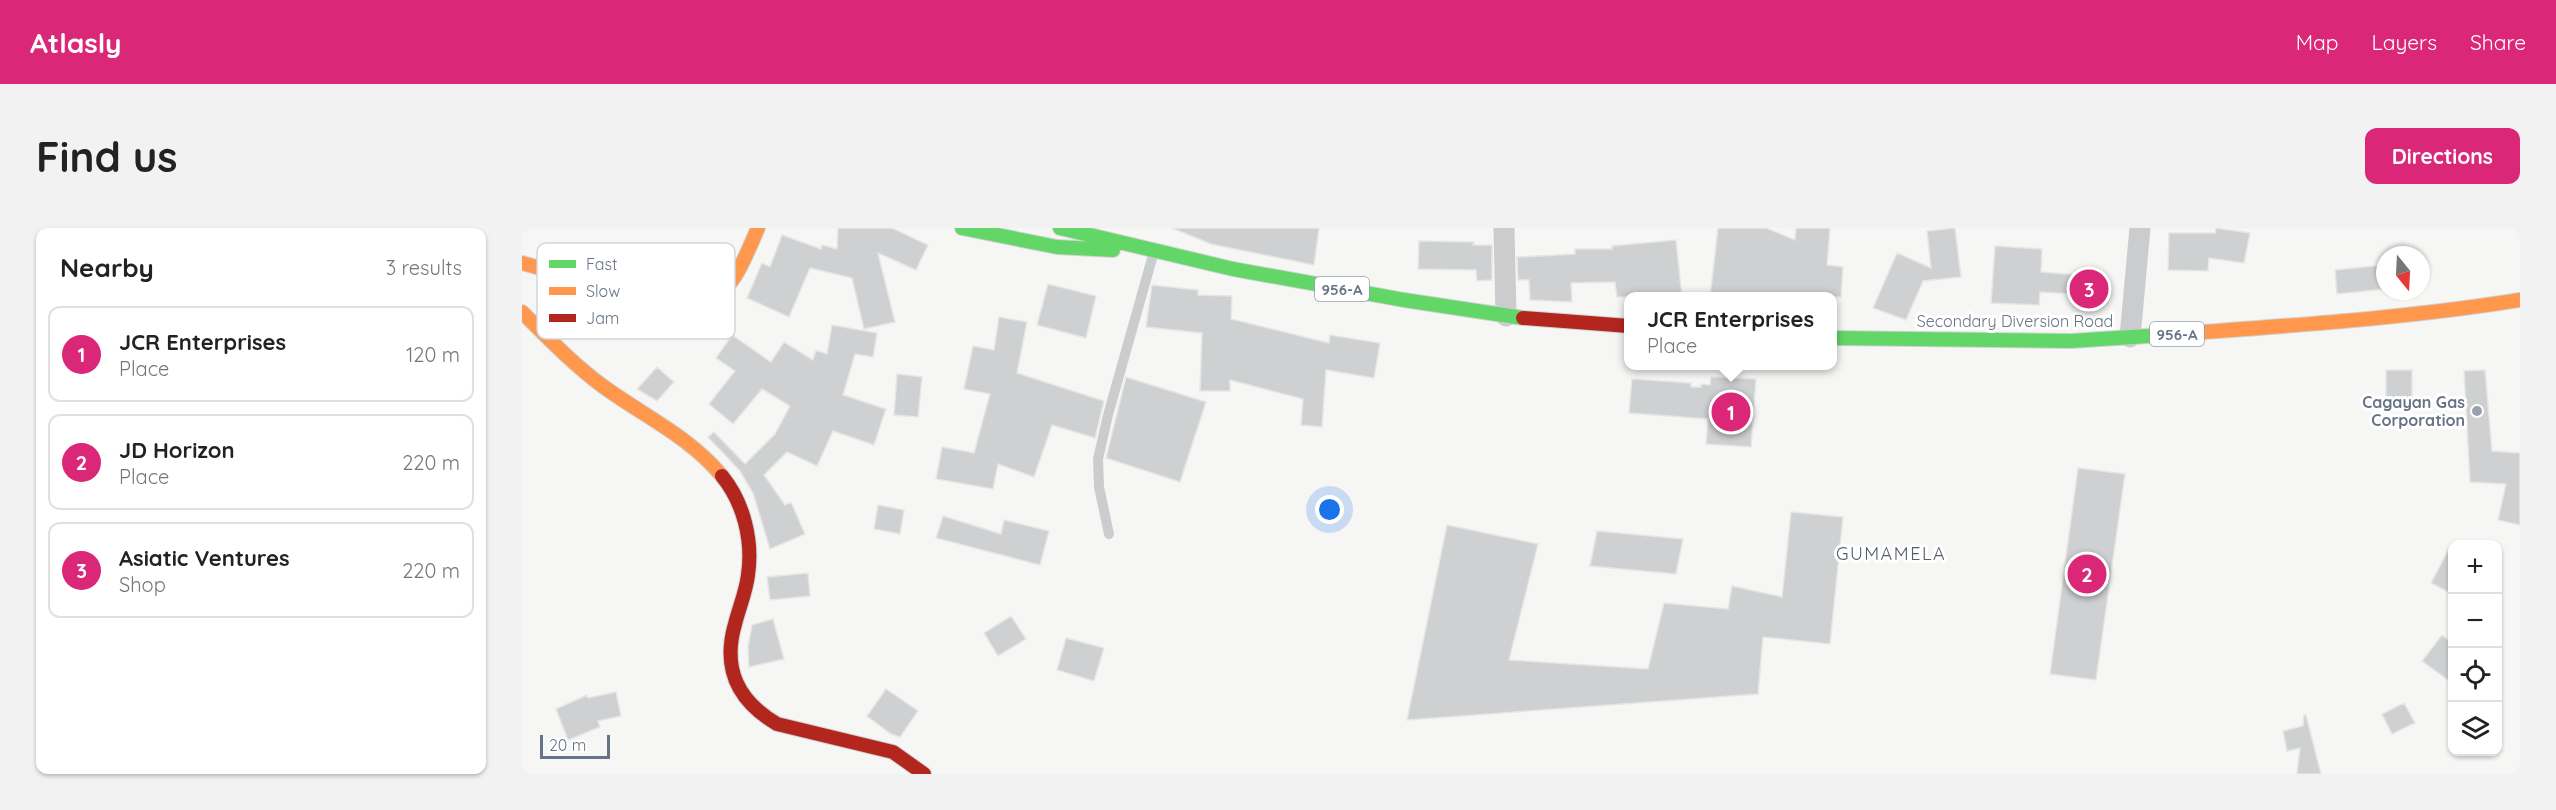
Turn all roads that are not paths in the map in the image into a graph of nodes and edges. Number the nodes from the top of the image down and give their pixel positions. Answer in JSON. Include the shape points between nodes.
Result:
{"nodes":[{"id":1,"x":758,"y":228,"type":"edge"},
{"id":2,"x":962,"y":228,"type":"edge"},
{"id":3,"x":1060,"y":228,"type":"edge"},
{"id":4,"x":1503,"y":228,"type":"edge"},
{"id":5,"x":2140,"y":228,"type":"edge"},
{"id":6,"x":1140,"y":248,"type":"junction"},
{"id":7,"x":1155,"y":251,"type":"junction"},
{"id":8,"x":522,"y":263,"type":"edge"},
{"id":9,"x":537,"y":267,"type":"edge"},
{"id":10,"x":735,"y":278,"type":"edge"},
{"id":11,"x":2520,"y":300,"type":"edge"},
{"id":12,"x":522,"y":312,"type":"edge"},
{"id":13,"x":1506,"y":316,"type":"junction"},
{"id":14,"x":537,"y":326,"type":"edge"},
{"id":15,"x":1624,"y":326,"type":"edge"},
{"id":16,"x":2130,"y":337,"type":"junction"},
{"id":17,"x":1837,"y":338,"type":"edge"},
{"id":18,"x":551,"y":339,"type":"edge"},
{"id":19,"x":1109,"y":534,"type":"dead end"},
{"id":20,"x":924,"y":774,"type":"edge"}],
"edges":[{"from":1,"to":10,"type":"main road"},
{"from":2,"to":6,"type":"main road","via":[[1089,250]]},
{"from":3,"to":6,"type":"main road","number":"956-A"},
{"from":4,"to":13,"type":"street"},
{"from":5,"to":16,"type":"street"},
{"from":6,"to":7,"type":"main road","number":"956-A"},
{"from":7,"to":13,"type":"main road","number":"956-A","via":[[1233,269]]},
{"from":7,"to":19,"type":"lane","via":[[1098,459],[1099,487]]},
{"from":8,"to":9,"type":"main road"},
{"from":11,"to":16,"type":"main road","name":"Secondary Diversion Road","number":"956-A","via":[[2465,309]]},
{"from":12,"to":14,"type":"main road"},
{"from":13,"to":15,"type":"main road","number":"956-A"},
{"from":16,"to":17,"type":"main road","name":"Secondary Diversion Road","number":"956-A","via":[[2071,341]]},
{"from":18,"to":20,"type":"main road","via":[[590,376],[694,447],[731,490],[745,522],[750,547],[732,657],[735,684],[749,706],[777,724],[893,752]]}]}
